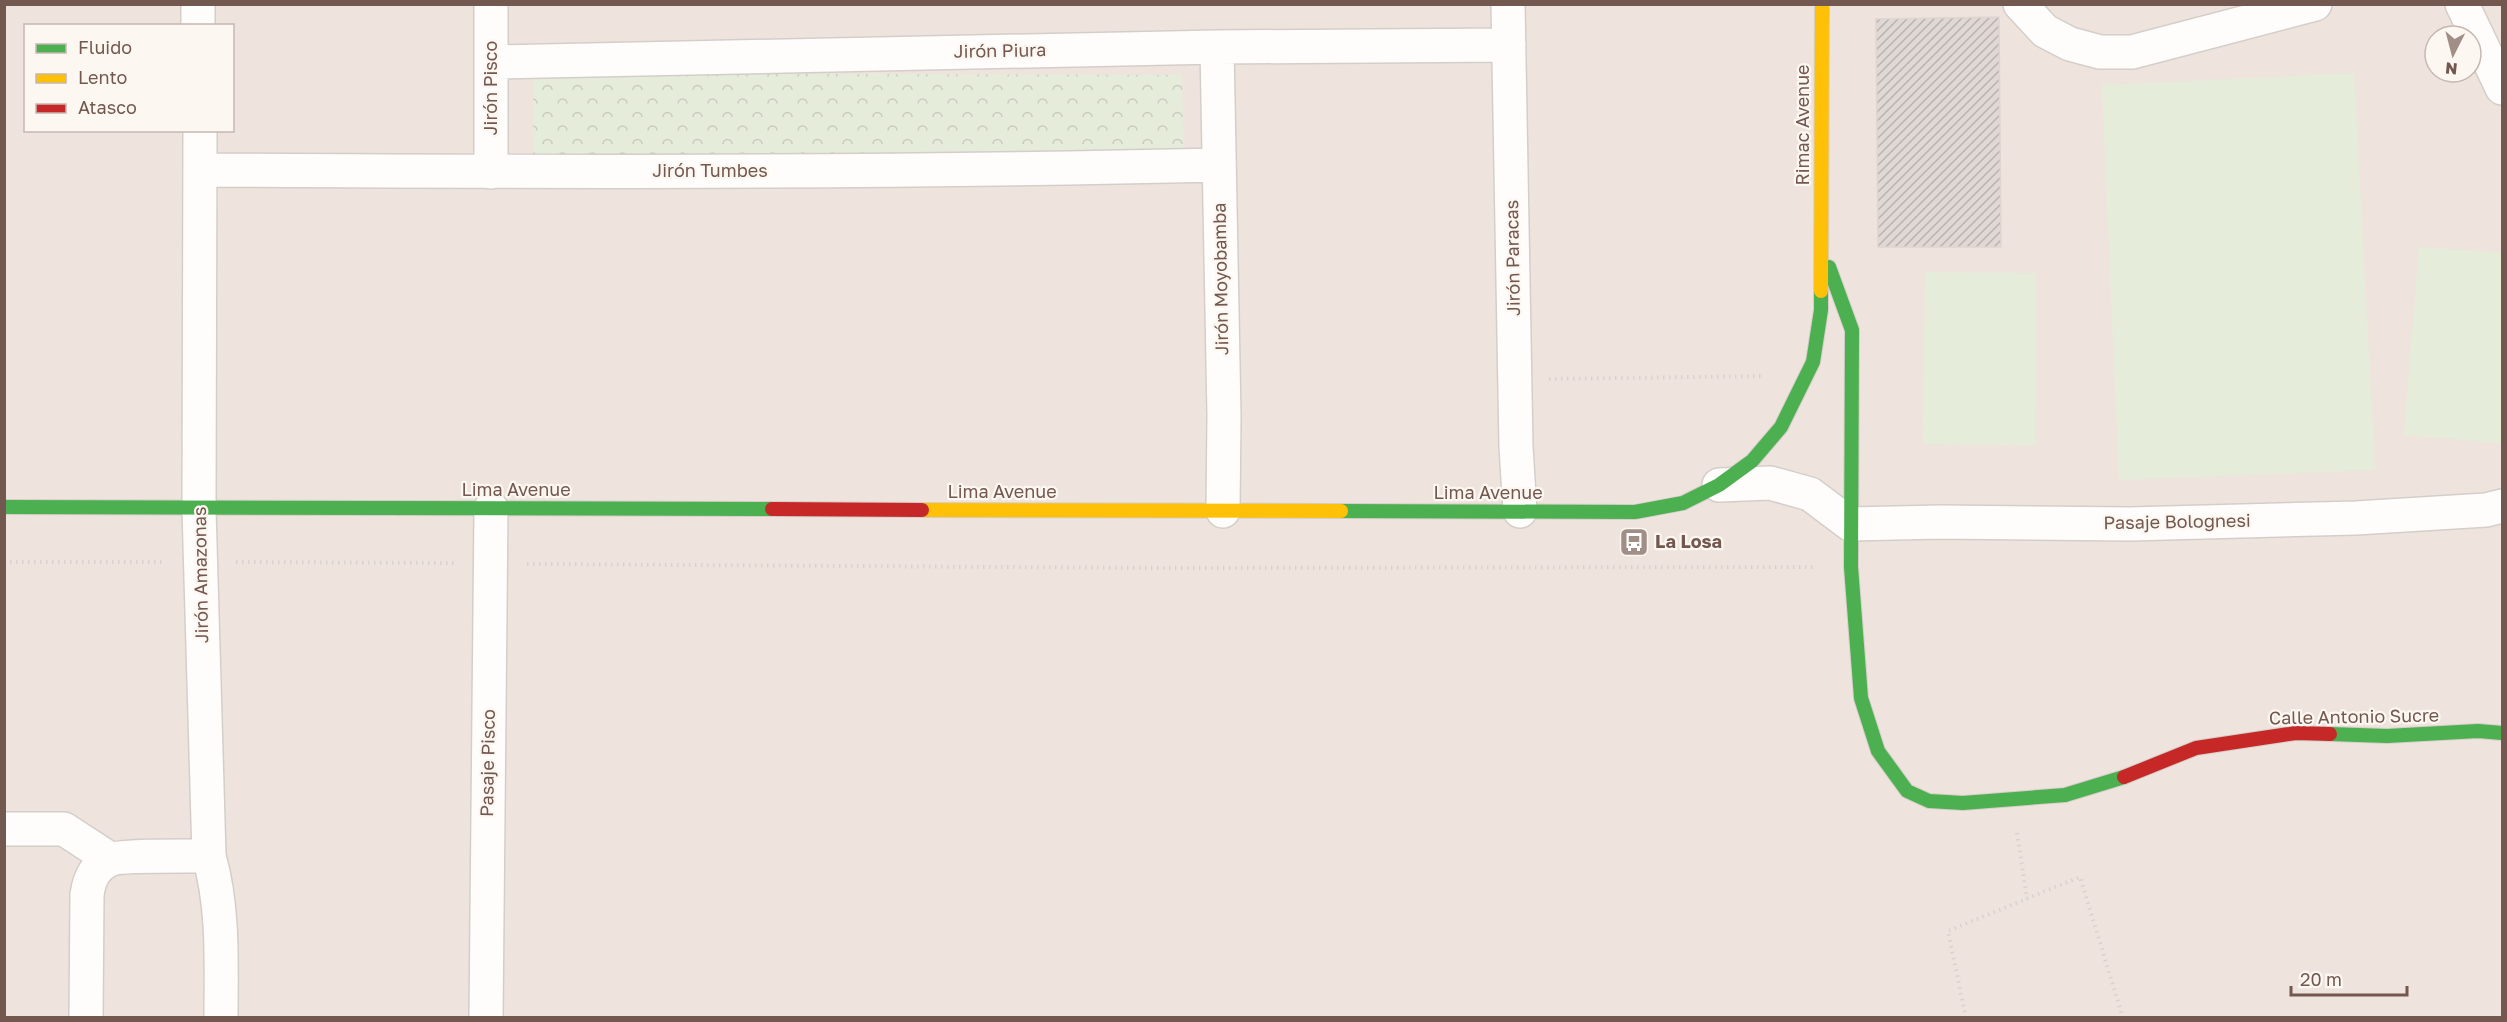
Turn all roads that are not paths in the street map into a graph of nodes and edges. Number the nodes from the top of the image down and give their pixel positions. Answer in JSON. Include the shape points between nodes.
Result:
{"nodes":[{"id":1,"x":198,"y":4,"type":"edge"},
{"id":2,"x":491,"y":4,"type":"edge"},
{"id":3,"x":1508,"y":4,"type":"edge"},
{"id":4,"x":1821,"y":4,"type":"edge"},
{"id":5,"x":2020,"y":4,"type":"edge"},
{"id":6,"x":2315,"y":4,"type":"edge"},
{"id":7,"x":2472,"y":7,"type":"edge"},
{"id":8,"x":198,"y":24,"type":"edge"},
{"id":9,"x":1509,"y":45,"type":"junction"},
{"id":10,"x":1217,"y":46,"type":"junction"},
{"id":11,"x":492,"y":62,"type":"junction"},
{"id":12,"x":2502,"y":88,"type":"edge"},
{"id":13,"x":200,"y":132,"type":"edge"},
{"id":14,"x":1219,"y":165,"type":"junction"},
{"id":15,"x":201,"y":170,"type":"junction"},
{"id":16,"x":491,"y":172,"type":"junction"},
{"id":17,"x":1821,"y":245,"type":"junction"},
{"id":18,"x":1719,"y":485,"type":"junction"},
{"id":19,"x":2502,"y":506,"type":"edge"},
{"id":20,"x":4,"y":507,"type":"edge"},
{"id":21,"x":491,"y":508,"type":"junction"},
{"id":22,"x":199,"y":509,"type":"junction"},
{"id":23,"x":1223,"y":511,"type":"junction"},
{"id":24,"x":1520,"y":511,"type":"junction"},
{"id":25,"x":1850,"y":524,"type":"junction"},
{"id":26,"x":2502,"y":733,"type":"edge"},
{"id":27,"x":4,"y":829,"type":"edge"},
{"id":28,"x":209,"y":856,"type":"junction"},
{"id":29,"x":110,"y":859,"type":"junction"},
{"id":30,"x":86,"y":1017,"type":"edge"},
{"id":31,"x":221,"y":1017,"type":"edge"},
{"id":32,"x":486,"y":1017,"type":"edge"}],
"edges":[{"from":1,"to":8,"type":"street"},
{"from":2,"to":11,"type":"street","name":"Jirón Pisco"},
{"from":3,"to":9,"type":"street","name":"Jirón Paracas"},
{"from":4,"to":17,"type":"main road","name":"Rimac Avenue"},
{"from":5,"to":6,"type":"street","via":[[2045,31],[2070,44],[2100,52],[2132,52]]},
{"from":7,"to":12,"type":"street"},
{"from":9,"to":10,"type":"street","name":"Jirón Piura"},
{"from":9,"to":24,"type":"street","name":"Jirón Paracas"},
{"from":10,"to":11,"type":"street","name":"Jirón Piura"},
{"from":10,"to":14,"type":"street","name":"Jirón Moyobamba"},
{"from":11,"to":16,"type":"street","name":"Jirón Pisco"},
{"from":13,"to":15,"type":"street","name":"Jirón Amazonas"},
{"from":14,"to":16,"type":"street","name":"Jirón Tumbes","via":[[1031,170]]},
{"from":14,"to":23,"type":"street","name":"Jirón Moyobamba"},
{"from":15,"to":16,"type":"street","name":"Jirón Tumbes"},
{"from":15,"to":22,"type":"street","name":"Jirón Amazonas"},
{"from":17,"to":18,"type":"main road","name":"Lima Avenue","via":[[1821,310],[1813,362],[1781,427],[1752,461]]},
{"from":17,"to":25,"type":"main road","name":"Calle Antonio Sucre","via":[[1852,330]]},
{"from":18,"to":24,"type":"main road","name":"Lima Avenue","via":[[1683,503],[1635,512]]},
{"from":18,"to":25,"type":"street","via":[[1770,483],[1810,494]]},
{"from":19,"to":25,"type":"street","name":"Pasaje Bolognesi","via":[[2356,518],[2130,524]]},
{"from":20,"to":22,"type":"main road","name":"Lima Avenue"},
{"from":21,"to":22,"type":"main road","name":"Lima Avenue"},
{"from":21,"to":23,"type":"main road","name":"Lima Avenue"},
{"from":21,"to":32,"type":"street","name":"Pasaje Pisco"},
{"from":22,"to":28,"type":"street","name":"Jirón Amazonas"},
{"from":23,"to":24,"type":"main road","name":"Lima Avenue"},
{"from":25,"to":26,"type":"main road","name":"Calle Antonio Sucre","via":[[1861,698],[1878,751],[1907,791],[1929,801],[1963,803],[2065,795],[2136,773],[2196,748],[2295,733]]},
{"from":27,"to":29,"type":"street","via":[[64,830]]},
{"from":28,"to":29,"type":"street"},
{"from":28,"to":31,"type":"street","name":"Jirón Amazonas","via":[[220,915]]},
{"from":29,"to":30,"type":"street","via":[[89,881]]}]}
